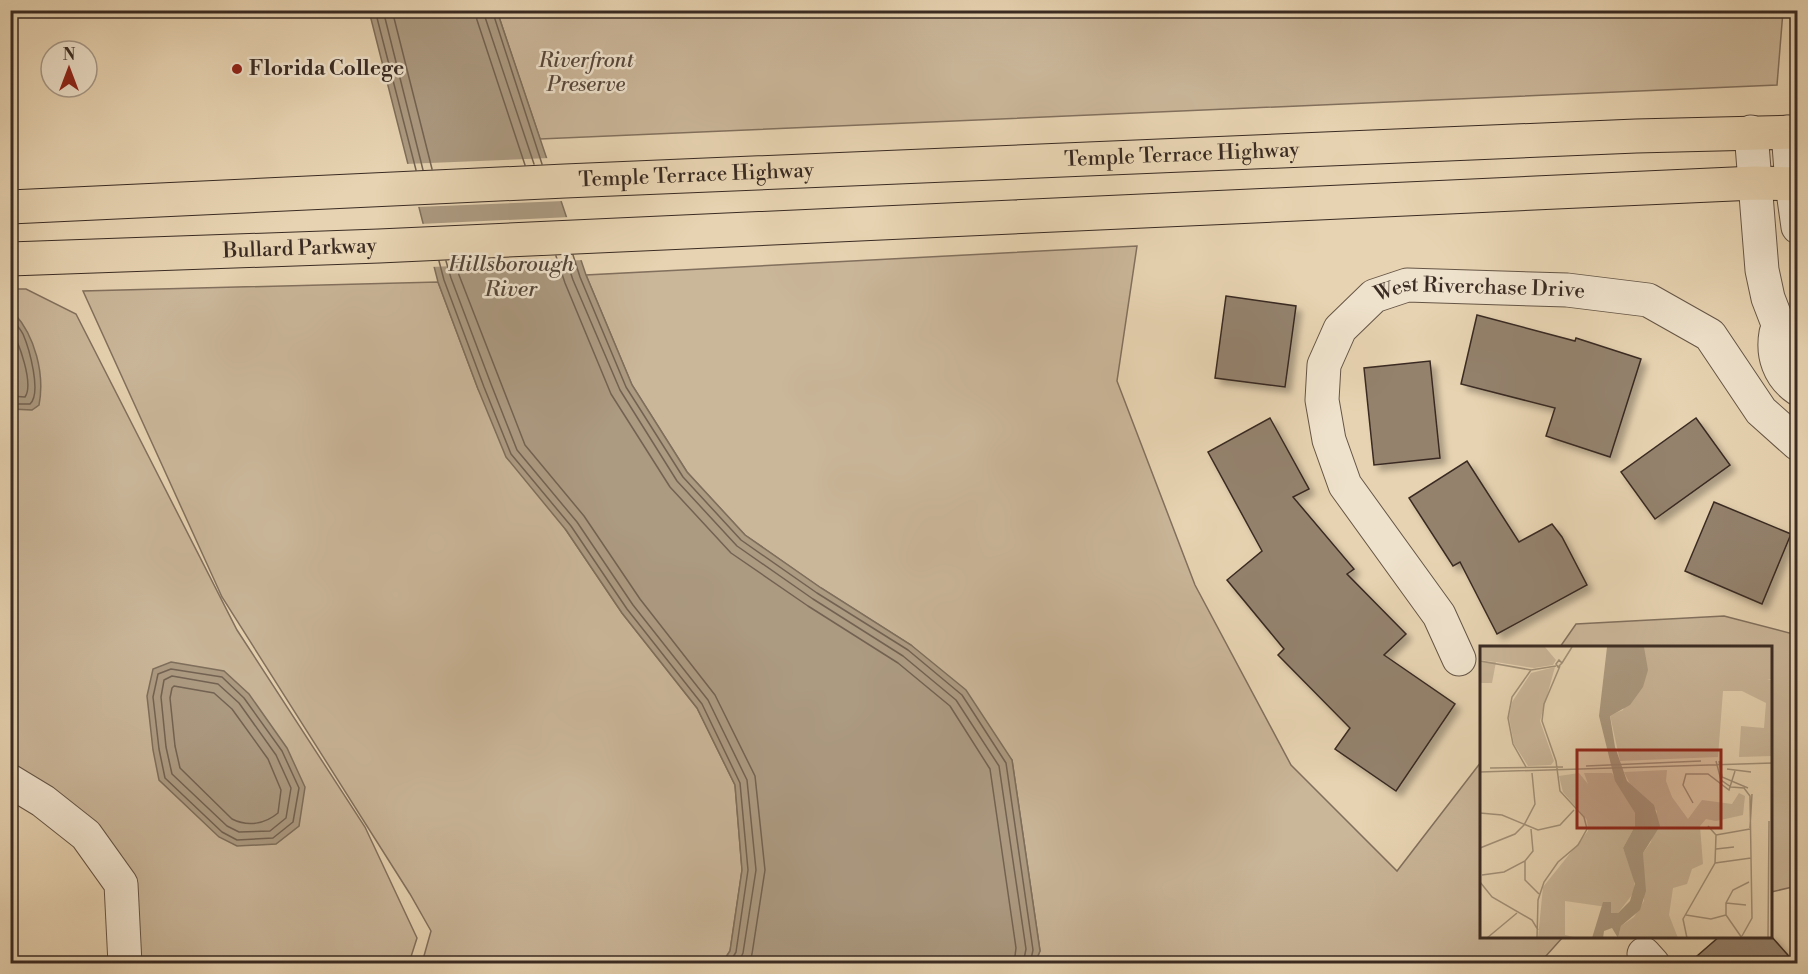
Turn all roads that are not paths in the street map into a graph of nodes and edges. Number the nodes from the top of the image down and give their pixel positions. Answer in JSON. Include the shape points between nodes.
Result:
{"nodes":[{"id":1,"x":1751,"y":132,"type":"junction"},
{"id":2,"x":1793,"y":132,"type":"edge"},
{"id":3,"x":1755,"y":183,"type":"junction"},
{"id":4,"x":1795,"y":184,"type":"edge"},
{"id":5,"x":10,"y":207,"type":"edge"},
{"id":6,"x":1797,"y":227,"type":"edge"},
{"id":7,"x":10,"y":259,"type":"edge"},
{"id":8,"x":1778,"y":325,"type":"junction"},
{"id":9,"x":1797,"y":356,"type":"edge"},
{"id":10,"x":1797,"y":389,"type":"edge"},
{"id":11,"x":1797,"y":444,"type":"edge"},
{"id":12,"x":1460,"y":659,"type":"dead end"},
{"id":13,"x":10,"y":781,"type":"edge"},
{"id":14,"x":125,"y":963,"type":"edge"}],
"edges":[{"from":1,"to":2,"type":"main road","name":"Temple Terrace Highway"},
{"from":1,"to":3,"type":"street"},
{"from":1,"to":5,"type":"main road","name":"Temple Terrace Highway"},
{"from":2,"to":4,"type":"street"},
{"from":3,"to":4,"type":"main road"},
{"from":3,"to":7,"type":"main road","name":"Bullard Parkway","via":[[379,246]]},
{"from":3,"to":8,"type":"street","via":[[1762,270]]},
{"from":4,"to":6,"type":"street"},
{"from":8,"to":9,"type":"street"},
{"from":8,"to":10,"type":"street","via":[[1776,360]]},
{"from":11,"to":12,"type":"street","name":"West Riverchase Drive","via":[[1761,411],[1710,335],[1648,300],[1567,290],[1407,285],[1374,296],[1340,329],[1324,364],[1322,400],[1329,440],[1345,485],[1439,615]]},
{"from":13,"to":14,"type":"street","via":[[86,835],[121,884]]}]}
